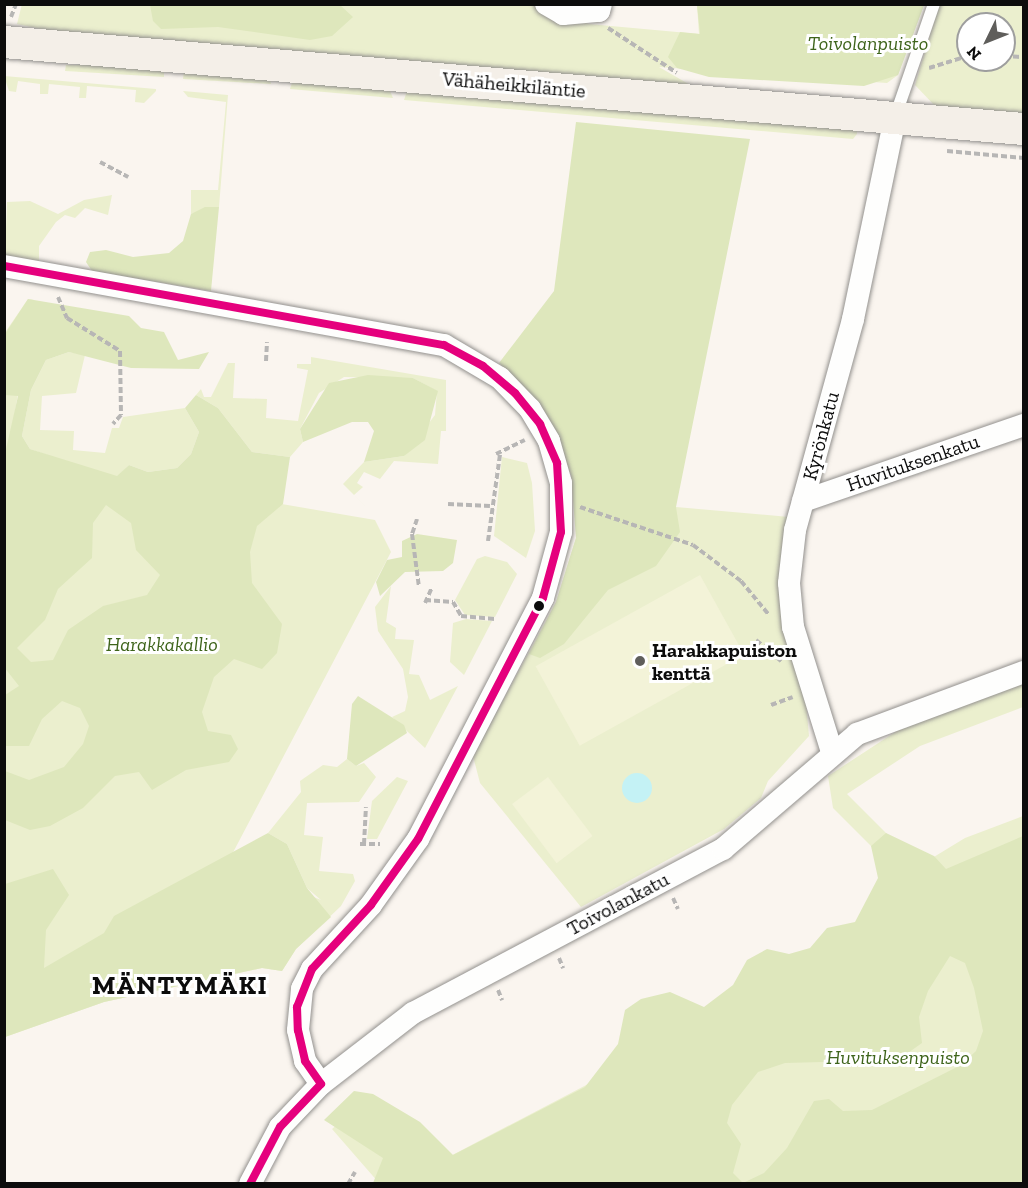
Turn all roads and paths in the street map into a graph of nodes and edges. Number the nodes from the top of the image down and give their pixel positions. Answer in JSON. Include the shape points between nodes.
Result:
{"nodes":[{"id":1,"x":934,"y":4,"type":"edge"},
{"id":2,"x":4,"y":7,"type":"edge"},
{"id":3,"x":600,"y":8,"type":"edge"},
{"id":4,"x":554,"y":9,"type":"edge"},
{"id":5,"x":8,"y":27,"type":"edge"},
{"id":6,"x":956,"y":61,"type":"edge"},
{"id":7,"x":677,"y":73,"type":"dead end"},
{"id":8,"x":907,"y":77,"type":"junction"},
{"id":9,"x":895,"y":118,"type":"junction"},
{"id":10,"x":1023,"y":129,"type":"edge"},
{"id":11,"x":100,"y":162,"type":"dead end"},
{"id":12,"x":128,"y":177,"type":"dead end"},
{"id":13,"x":4,"y":266,"type":"edge"},
{"id":14,"x":57,"y":296,"type":"dead end"},
{"id":15,"x":267,"y":342,"type":"dead end"},
{"id":16,"x":266,"y":361,"type":"dead end"},
{"id":17,"x":113,"y":424,"type":"dead end"},
{"id":18,"x":1023,"y":425,"type":"edge"},
{"id":19,"x":525,"y":440,"type":"dead end"},
{"id":20,"x":561,"y":501,"type":"junction"},
{"id":21,"x":803,"y":501,"type":"junction"},
{"id":22,"x":448,"y":504,"type":"dead end"},
{"id":23,"x":490,"y":506,"type":"junction"},
{"id":24,"x":417,"y":519,"type":"dead end"},
{"id":25,"x":488,"y":542,"type":"dead end"},
{"id":26,"x":419,"y":587,"type":"dead end"},
{"id":27,"x":432,"y":587,"type":"dead end"},
{"id":28,"x":495,"y":619,"type":"dead end"},
{"id":29,"x":774,"y":623,"type":"dead end"},
{"id":30,"x":756,"y":640,"type":"dead end"},
{"id":31,"x":790,"y":669,"type":"dead end"},
{"id":32,"x":1023,"y":672,"type":"edge"},
{"id":33,"x":804,"y":693,"type":"dead end"},
{"id":34,"x":771,"y":705,"type":"dead end"},
{"id":35,"x":832,"y":752,"type":"junction"},
{"id":36,"x":366,"y":807,"type":"dead end"},
{"id":37,"x":380,"y":844,"type":"dead end"},
{"id":38,"x":673,"y":898,"type":"dead end"},
{"id":39,"x":678,"y":909,"type":"dead end"},
{"id":40,"x":559,"y":957,"type":"dead end"},
{"id":41,"x":563,"y":968,"type":"dead end"},
{"id":42,"x":497,"y":989,"type":"dead end"},
{"id":43,"x":502,"y":1000,"type":"dead end"},
{"id":44,"x":321,"y":1084,"type":"junction"},
{"id":45,"x":355,"y":1172,"type":"dead end"},
{"id":46,"x":250,"y":1184,"type":"edge"},
{"id":47,"x":348,"y":1184,"type":"edge"}],
"edges":[{"from":1,"to":8,"type":"lane"},
{"from":2,"to":5,"type":"path"},
{"from":3,"to":4,"type":"street"},
{"from":3,"to":7,"type":"path","via":[[620,39]]},
{"from":5,"to":9,"type":"street","name":"Vähäheikkiläntie"},
{"from":6,"to":8,"type":"path"},
{"from":8,"to":9,"type":"lane"},
{"from":9,"to":10,"type":"street","name":"Vähäheikkiläntie"},
{"from":9,"to":21,"type":"street","name":"Kyrönkatu","via":[[853,319]]},
{"from":11,"to":12,"type":"path"},
{"from":13,"to":20,"type":"street","via":[[444,345],[483,366],[530,409],[558,463]]},
{"from":14,"to":17,"type":"path","via":[[67,318],[120,351],[121,415]]},
{"from":15,"to":16,"type":"path"},
{"from":18,"to":21,"type":"street","name":"Huvituksenkatu"},
{"from":19,"to":23,"type":"path","via":[[498,454]]},
{"from":20,"to":29,"type":"path","via":[[693,545],[741,581]]},
{"from":20,"to":44,"type":"street","via":[[557,556],[543,598],[447,784],[393,874],[331,945],[302,989],[298,1030],[305,1061]]},
{"from":21,"to":35,"type":"street","name":"Kyrönkatu","via":[[789,583],[794,627]]},
{"from":22,"to":23,"type":"path"},
{"from":23,"to":25,"type":"path"},
{"from":24,"to":26,"type":"path","via":[[412,534]]},
{"from":27,"to":28,"type":"path","via":[[425,602],[453,602],[461,616]]},
{"from":30,"to":31,"type":"path"},
{"from":32,"to":35,"type":"street","name":"Toivolankatu","via":[[906,713],[857,734]]},
{"from":33,"to":34,"type":"path"},
{"from":35,"to":44,"type":"street","name":"Toivolankatu","via":[[723,849],[413,1012]]},
{"from":36,"to":37,"type":"path","via":[[362,844]]},
{"from":38,"to":39,"type":"path"},
{"from":40,"to":41,"type":"path"},
{"from":42,"to":43,"type":"path"},
{"from":44,"to":46,"type":"street","name":"Toivolankatu","via":[[280,1127]]},
{"from":45,"to":47,"type":"path"}]}
